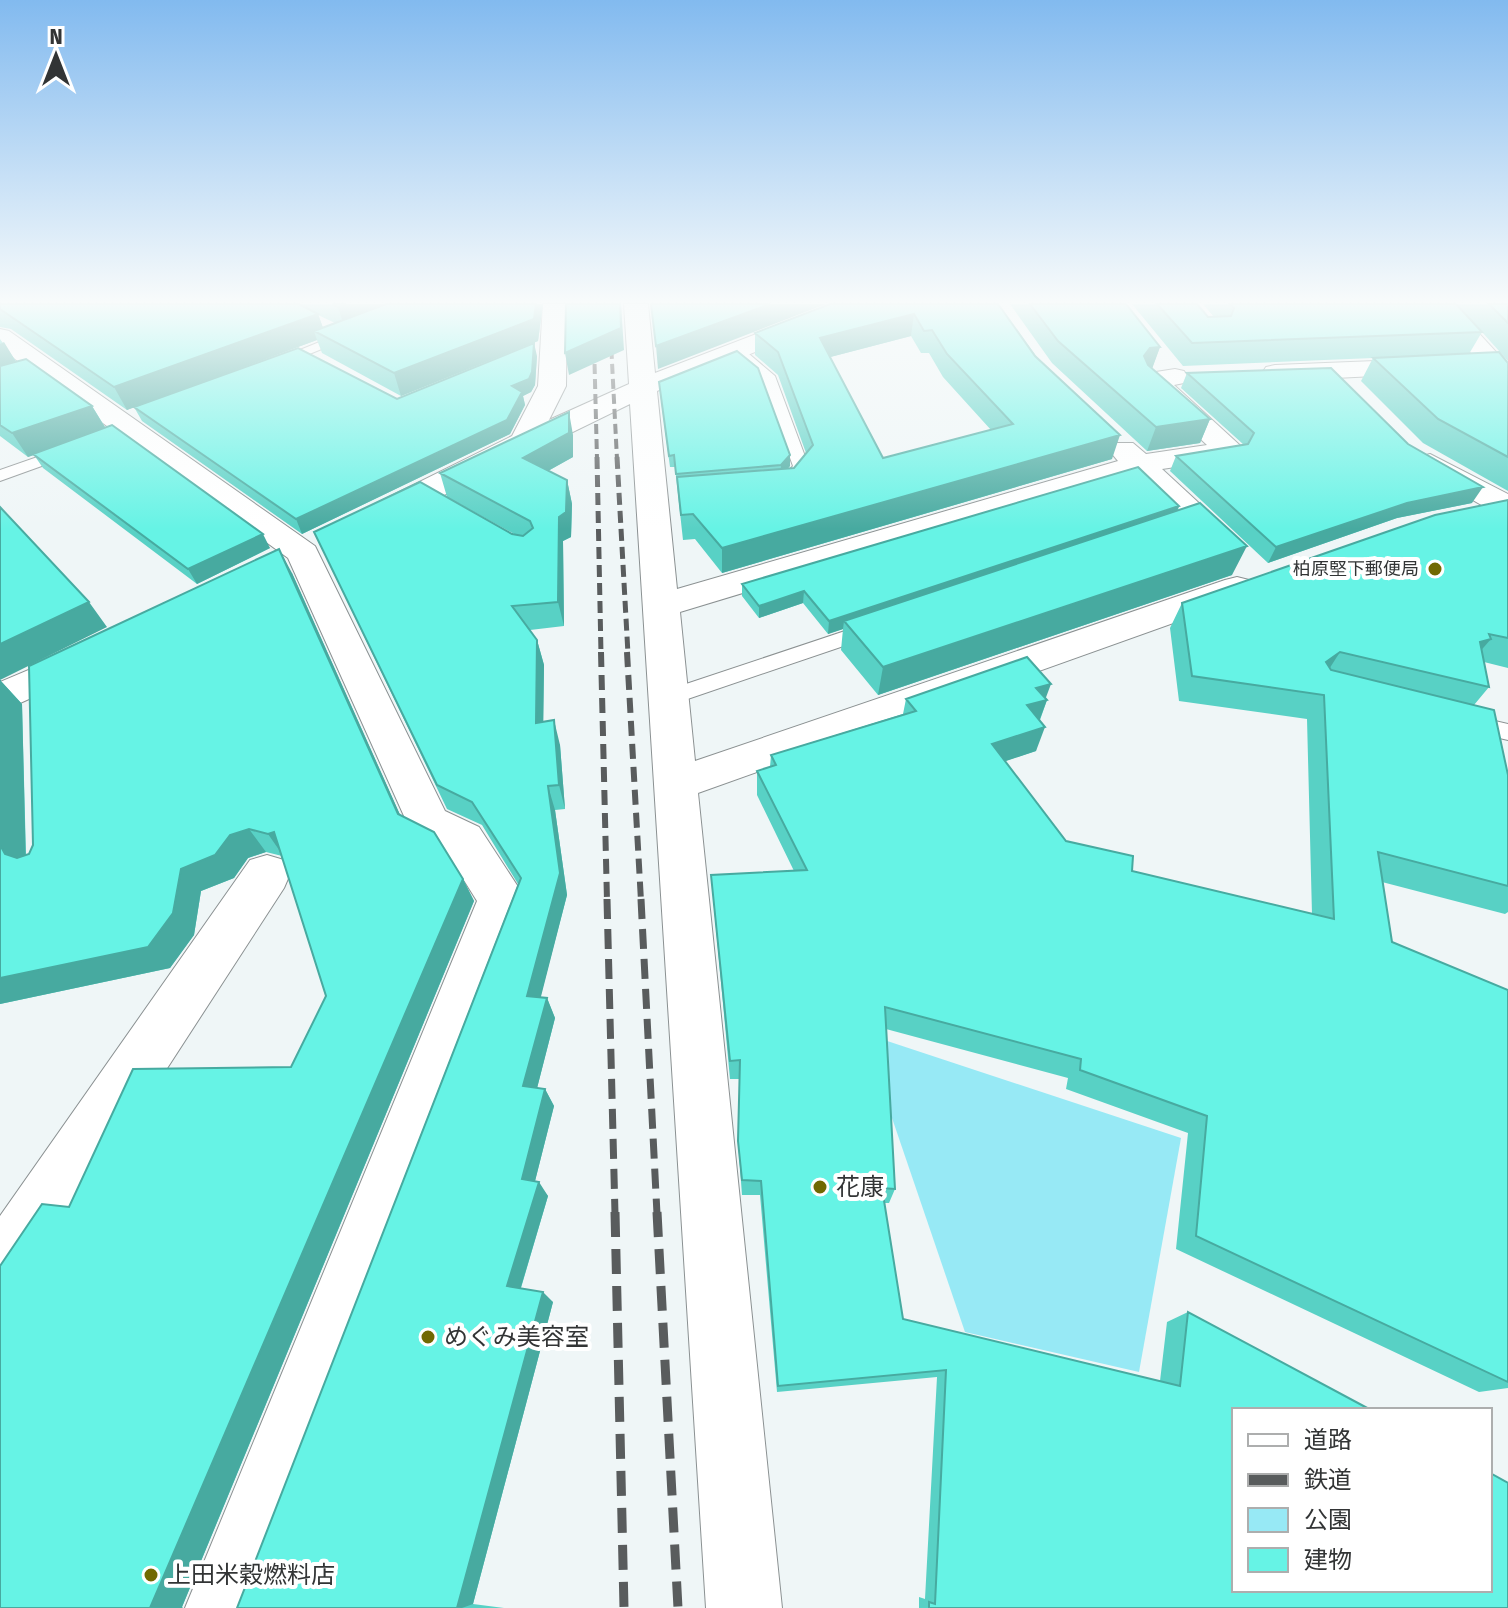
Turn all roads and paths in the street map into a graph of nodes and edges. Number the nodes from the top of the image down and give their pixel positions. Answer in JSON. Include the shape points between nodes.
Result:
{"nodes":[{"id":1,"x":59,"y":379,"type":"edge"},
{"id":2,"x":551,"y":379,"type":"edge"},
{"id":3,"x":643,"y":379,"type":"edge"},
{"id":4,"x":665,"y":379,"type":"edge"},
{"id":5,"x":769,"y":379,"type":"edge"},
{"id":6,"x":1153,"y":379,"type":"edge"},
{"id":7,"x":1340,"y":379,"type":"edge"},
{"id":8,"x":644,"y":387,"type":"junction"},
{"id":9,"x":1362,"y":401,"type":"edge"},
{"id":10,"x":1106,"y":433,"type":"edge"},
{"id":11,"x":524,"y":442,"type":"junction"},
{"id":12,"x":87,"y":445,"type":"edge"},
{"id":13,"x":1411,"y":451,"type":"edge"},
{"id":14,"x":1139,"y":464,"type":"junction"},
{"id":15,"x":0,"y":476,"type":"edge"},
{"id":16,"x":773,"y":486,"type":"edge"},
{"id":17,"x":423,"y":492,"type":"junction"},
{"id":18,"x":449,"y":507,"type":"edge"},
{"id":19,"x":1508,"y":507,"type":"edge"},
{"id":20,"x":1452,"y":519,"type":"edge"},
{"id":21,"x":356,"y":526,"type":"edge"},
{"id":22,"x":316,"y":546,"type":"junction"},
{"id":23,"x":261,"y":573,"type":"edge"},
{"id":24,"x":662,"y":605,"type":"junction"},
{"id":25,"x":895,"y":621,"type":"edge"},
{"id":26,"x":120,"y":641,"type":"edge"},
{"id":27,"x":670,"y":697,"type":"junction"},
{"id":28,"x":0,"y":698,"type":"edge"},
{"id":29,"x":1446,"y":717,"type":"edge"},
{"id":30,"x":1508,"y":732,"type":"edge"},
{"id":31,"x":677,"y":784,"type":"junction"},
{"id":32,"x":267,"y":874,"type":"dead end"},
{"id":33,"x":0,"y":1270,"type":"edge"},
{"id":34,"x":223,"y":1608,"type":"edge"},
{"id":35,"x":744,"y":1608,"type":"edge"}],
"edges":[{"from":1,"to":22,"type":"street"},
{"from":2,"to":11,"type":"street"},
{"from":3,"to":8,"type":"street"},
{"from":4,"to":8,"type":"street"},
{"from":5,"to":16,"type":"lane","via":[[801,467],[787,485]]},
{"from":6,"to":14,"type":"street","via":[[1230,450]]},
{"from":7,"to":9,"type":"street"},
{"from":8,"to":11,"type":"street"},
{"from":8,"to":24,"type":"street","via":[[661,496]]},
{"from":10,"to":14,"type":"street"},
{"from":11,"to":17,"type":"street"},
{"from":12,"to":15,"type":"lane"},
{"from":13,"to":19,"type":"street"},
{"from":14,"to":24,"type":"street"},
{"from":14,"to":31,"type":"street","via":[[1189,521],[1268,577]]},
{"from":17,"to":18,"type":"lane"},
{"from":17,"to":21,"type":"street"},
{"from":19,"to":20,"type":"street"},
{"from":22,"to":23,"type":"street"},
{"from":22,"to":34,"type":"street","via":[[429,823],[463,840],[502,899]]},
{"from":24,"to":27,"type":"street"},
{"from":25,"to":27,"type":"lane"},
{"from":26,"to":28,"type":"street","via":[[37,698]]},
{"from":27,"to":31,"type":"street"},
{"from":29,"to":30,"type":"lane"},
{"from":31,"to":35,"type":"street"},
{"from":32,"to":33,"type":"street"}]}
